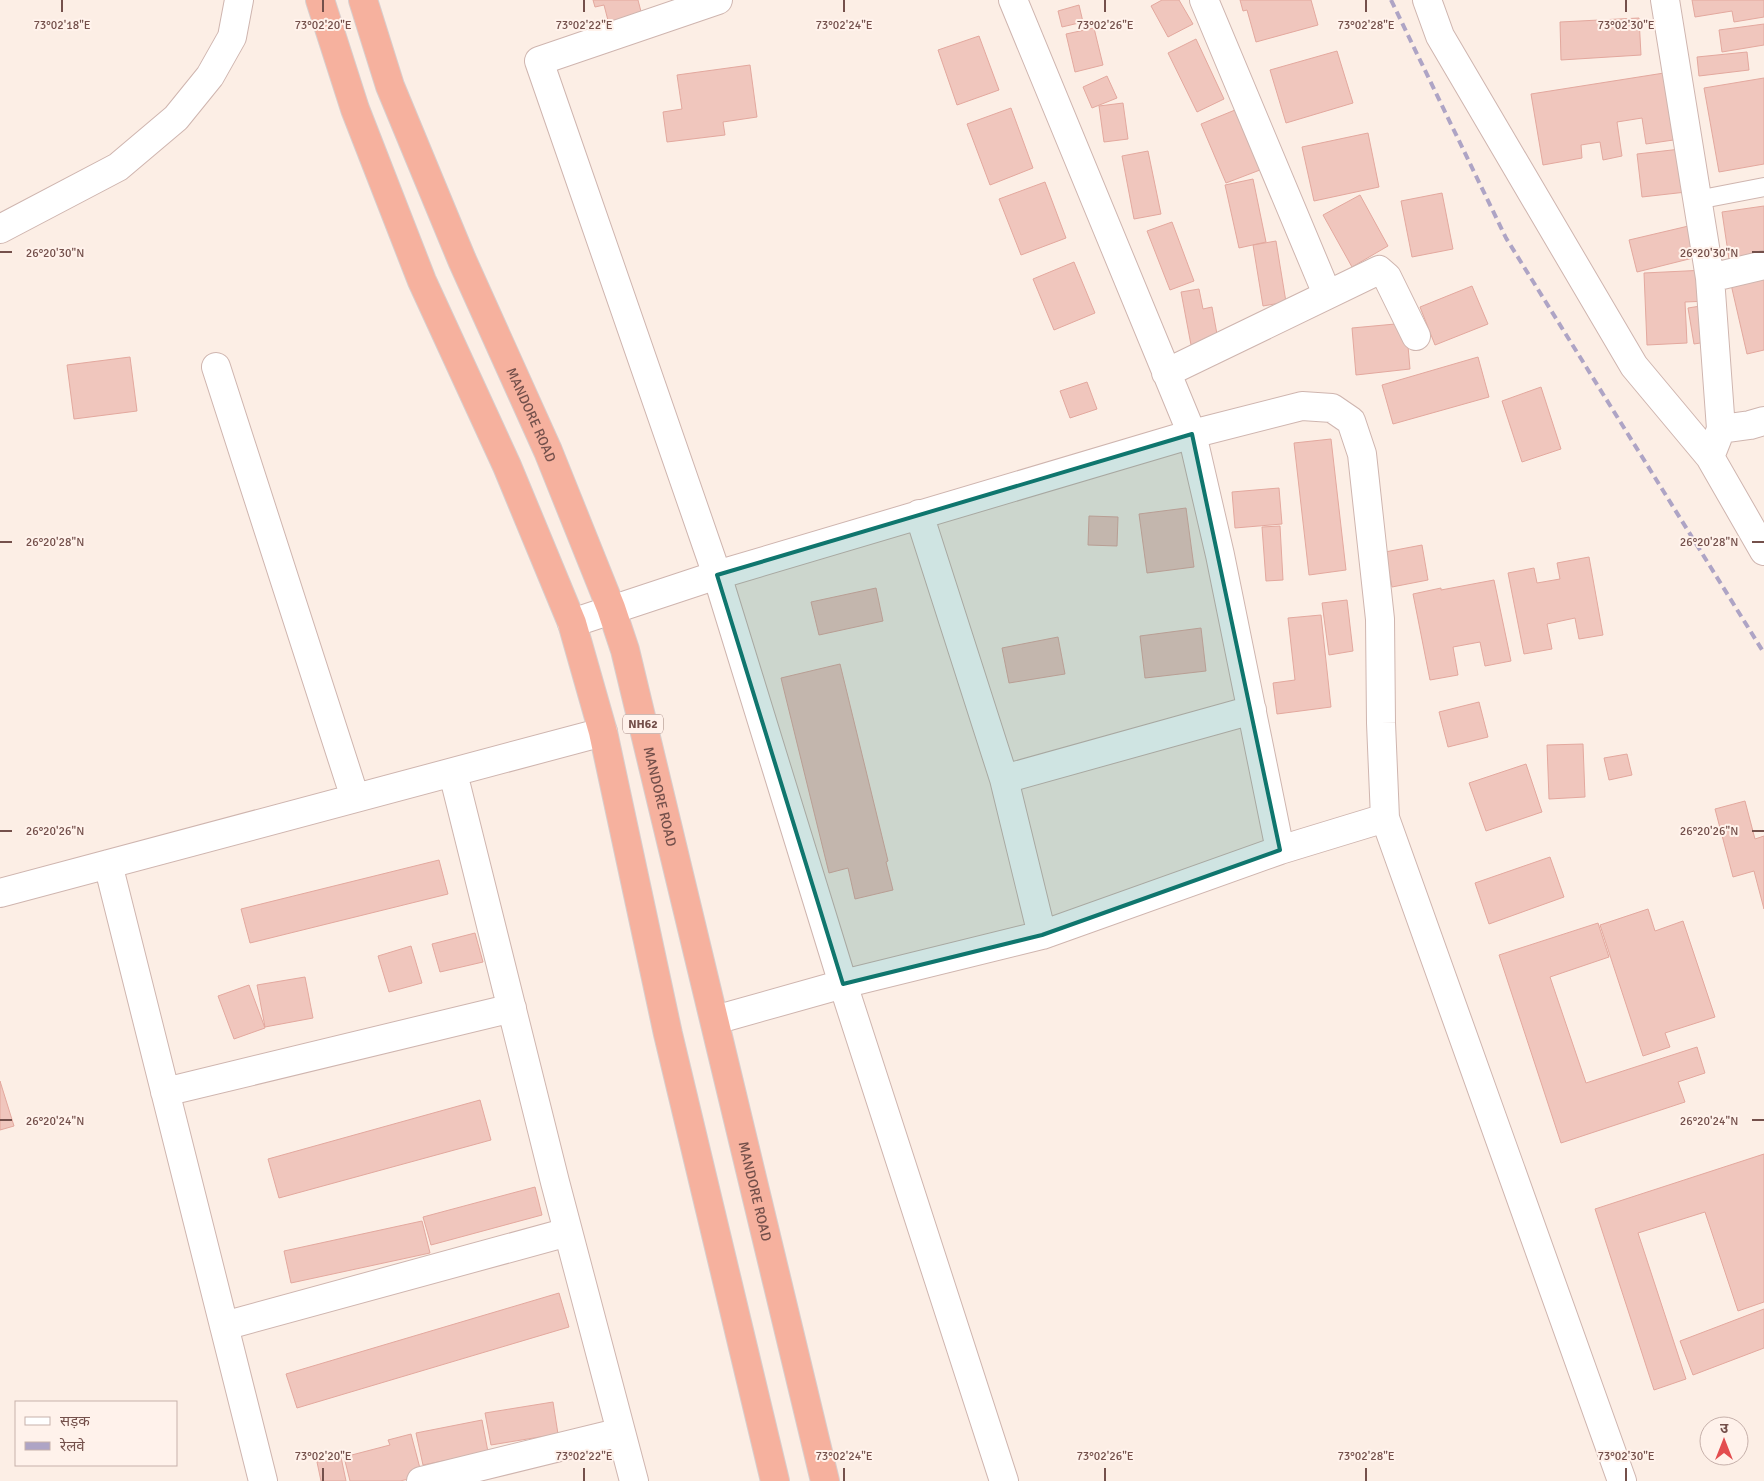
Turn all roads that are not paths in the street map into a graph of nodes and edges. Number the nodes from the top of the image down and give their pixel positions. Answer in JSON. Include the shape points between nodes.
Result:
{"nodes":[{"id":1,"x":239,"y":0,"type":"edge"},
{"id":2,"x":320,"y":0,"type":"edge"},
{"id":3,"x":363,"y":0,"type":"edge"},
{"id":4,"x":718,"y":0,"type":"edge"},
{"id":5,"x":1013,"y":0,"type":"edge"},
{"id":6,"x":1204,"y":0,"type":"edge"},
{"id":7,"x":1426,"y":0,"type":"edge"},
{"id":8,"x":1665,"y":0,"type":"edge"},
{"id":9,"x":1764,"y":187,"type":"edge"},
{"id":10,"x":1696,"y":200,"type":"junction"},
{"id":11,"x":0,"y":229,"type":"edge"},
{"id":12,"x":1764,"y":265,"type":"edge"},
{"id":13,"x":1710,"y":278,"type":"junction"},
{"id":14,"x":1327,"y":294,"type":"junction"},
{"id":15,"x":1416,"y":336,"type":"dead end"},
{"id":16,"x":216,"y":367,"type":"dead end"},
{"id":17,"x":1166,"y":372,"type":"junction"},
{"id":18,"x":1764,"y":420,"type":"edge"},
{"id":19,"x":1721,"y":429,"type":"junction"},
{"id":20,"x":1192,"y":434,"type":"junction"},
{"id":21,"x":1710,"y":457,"type":"junction"},
{"id":22,"x":920,"y":514,"type":"junction"},
{"id":23,"x":1764,"y":551,"type":"edge"},
{"id":24,"x":717,"y":575,"type":"junction"},
{"id":25,"x":611,"y":608,"type":"junction"},
{"id":26,"x":572,"y":622,"type":"junction"},
{"id":27,"x":1252,"y":710,"type":"junction"},
{"id":28,"x":603,"y":732,"type":"junction"},
{"id":29,"x":453,"y":773,"type":"junction"},
{"id":30,"x":1004,"y":779,"type":"junction"},
{"id":31,"x":355,"y":798,"type":"junction"},
{"id":32,"x":1385,"y":818,"type":"junction"},
{"id":33,"x":1280,"y":850,"type":"junction"},
{"id":34,"x":108,"y":864,"type":"junction"},
{"id":35,"x":0,"y":892,"type":"edge"},
{"id":36,"x":1042,"y":935,"type":"junction"},
{"id":37,"x":843,"y":984,"type":"junction"},
{"id":38,"x":512,"y":1008,"type":"junction"},
{"id":39,"x":715,"y":1020,"type":"junction"},
{"id":40,"x":165,"y":1092,"type":"junction"},
{"id":41,"x":568,"y":1232,"type":"junction"},
{"id":42,"x":224,"y":1326,"type":"junction"},
{"id":43,"x":621,"y":1432,"type":"junction"},
{"id":44,"x":263,"y":1481,"type":"edge"},
{"id":45,"x":421,"y":1481,"type":"edge"},
{"id":46,"x":634,"y":1481,"type":"edge"},
{"id":47,"x":775,"y":1481,"type":"edge"},
{"id":48,"x":825,"y":1481,"type":"edge"},
{"id":49,"x":1004,"y":1481,"type":"edge"},
{"id":50,"x":1622,"y":1481,"type":"edge"}],
"edges":[{"from":1,"to":11,"type":"street","via":[[232,37],[210,76],[176,118],[118,167]]},
{"from":2,"to":26,"type":"highway","number":"NH62","via":[[355,109],[422,281],[508,466]]},
{"from":3,"to":25,"type":"highway","name":"MANDORE ROAD","number":"NH62","via":[[390,86],[462,260],[548,451]]},
{"from":4,"to":24,"type":"street","via":[[539,61]]},
{"from":5,"to":17,"type":"street"},
{"from":6,"to":14,"type":"street"},
{"from":7,"to":21,"type":"street","via":[[1440,36],[1634,366]]},
{"from":8,"to":10,"type":"street"},
{"from":9,"to":10,"type":"lane"},
{"from":10,"to":13,"type":"street"},
{"from":12,"to":13,"type":"street"},
{"from":13,"to":19,"type":"street"},
{"from":14,"to":15,"type":"street","via":[[1379,270],[1387,277]]},
{"from":14,"to":17,"type":"street"},
{"from":16,"to":31,"type":"street"},
{"from":17,"to":20,"type":"street"},
{"from":18,"to":19,"type":"street"},
{"from":19,"to":21,"type":"street"},
{"from":20,"to":22,"type":"street"},
{"from":20,"to":27,"type":"street"},
{"from":20,"to":32,"type":"street","via":[[1302,406],[1332,408],[1351,421],[1362,454],[1380,619]]},
{"from":21,"to":23,"type":"street"},
{"from":22,"to":24,"type":"street"},
{"from":22,"to":30,"type":"street"},
{"from":24,"to":25,"type":"street"},
{"from":24,"to":37,"type":"street"},
{"from":25,"to":26,"type":"street"},
{"from":25,"to":39,"type":"highway","name":"MANDORE ROAD","number":"NH62","via":[[625,650]]},
{"from":26,"to":28,"type":"highway","number":"NH62"},
{"from":27,"to":30,"type":"street"},
{"from":27,"to":33,"type":"street"},
{"from":28,"to":29,"type":"street"},
{"from":28,"to":47,"type":"highway","number":"NH62","via":[[668,1034]]},
{"from":29,"to":31,"type":"street"},
{"from":29,"to":38,"type":"street"},
{"from":30,"to":36,"type":"street"},
{"from":31,"to":34,"type":"street"},
{"from":32,"to":33,"type":"street"},
{"from":32,"to":50,"type":"street"},
{"from":33,"to":36,"type":"street"},
{"from":34,"to":35,"type":"street"},
{"from":34,"to":40,"type":"street"},
{"from":36,"to":37,"type":"street"},
{"from":37,"to":39,"type":"street"},
{"from":37,"to":49,"type":"street"},
{"from":38,"to":40,"type":"street"},
{"from":38,"to":41,"type":"street"},
{"from":39,"to":48,"type":"highway","name":"MANDORE ROAD","number":"NH62"},
{"from":40,"to":42,"type":"street"},
{"from":41,"to":42,"type":"street"},
{"from":41,"to":43,"type":"street"},
{"from":42,"to":44,"type":"street"},
{"from":43,"to":45,"type":"street"},
{"from":43,"to":46,"type":"street"}]}
